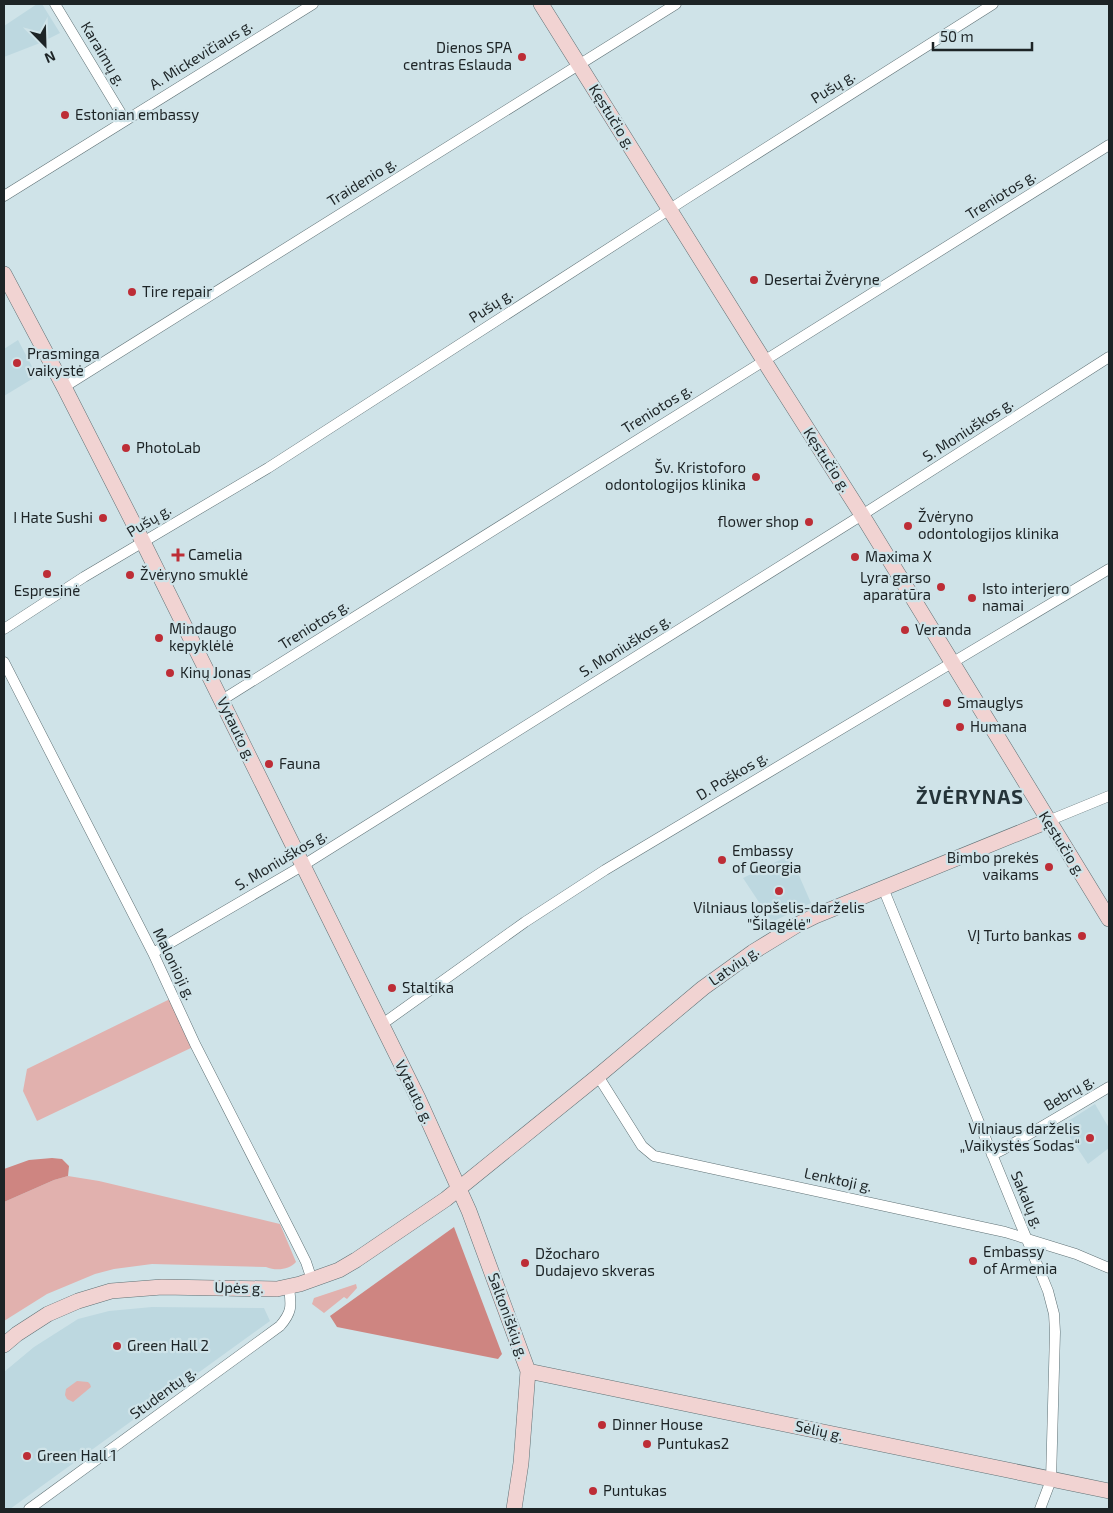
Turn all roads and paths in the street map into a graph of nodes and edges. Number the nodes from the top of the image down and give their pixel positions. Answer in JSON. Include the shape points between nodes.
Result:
{"nodes":[{"id":1,"x":55,"y":4,"type":"edge"},
{"id":2,"x":313,"y":4,"type":"edge"},
{"id":3,"x":541,"y":4,"type":"edge"},
{"id":4,"x":676,"y":4,"type":"edge"},
{"id":5,"x":993,"y":4,"type":"edge"},
{"id":6,"x":579,"y":64,"type":"junction"},
{"id":7,"x":125,"y":120,"type":"junction"},
{"id":8,"x":1109,"y":145,"type":"edge"},
{"id":9,"x":4,"y":196,"type":"edge"},
{"id":10,"x":669,"y":209,"type":"junction"},
{"id":11,"x":4,"y":274,"type":"edge"},
{"id":12,"x":1109,"y":357,"type":"edge"},
{"id":13,"x":763,"y":360,"type":"junction"},
{"id":14,"x":64,"y":387,"type":"junction"},
{"id":15,"x":862,"y":515,"type":"junction"},
{"id":16,"x":144,"y":542,"type":"junction"},
{"id":17,"x":1109,"y":569,"type":"edge"},
{"id":18,"x":4,"y":629,"type":"edge"},
{"id":19,"x":4,"y":662,"type":"edge"},
{"id":20,"x":953,"y":662,"type":"junction"},
{"id":21,"x":222,"y":700,"type":"junction"},
{"id":22,"x":1109,"y":796,"type":"edge"},
{"id":23,"x":1048,"y":821,"type":"junction"},
{"id":24,"x":302,"y":866,"type":"junction"},
{"id":25,"x":884,"y":888,"type":"junction"},
{"id":26,"x":1109,"y":919,"type":"edge"},
{"id":27,"x":153,"y":953,"type":"junction"},
{"id":28,"x":382,"y":1025,"type":"junction"},
{"id":29,"x":598,"y":1076,"type":"junction"},
{"id":30,"x":1109,"y":1087,"type":"edge"},
{"id":31,"x":992,"y":1154,"type":"junction"},
{"id":32,"x":459,"y":1188,"type":"junction"},
{"id":33,"x":1027,"y":1238,"type":"junction"},
{"id":34,"x":1109,"y":1268,"type":"edge"},
{"id":35,"x":312,"y":1280,"type":"junction"},
{"id":36,"x":289,"y":1286,"type":"junction"},
{"id":37,"x":4,"y":1345,"type":"edge"},
{"id":38,"x":528,"y":1371,"type":"junction"},
{"id":39,"x":1051,"y":1480,"type":"junction"},
{"id":40,"x":1109,"y":1490,"type":"edge"},
{"id":41,"x":29,"y":1509,"type":"edge"},
{"id":42,"x":514,"y":1509,"type":"edge"},
{"id":43,"x":1040,"y":1509,"type":"edge"}],
"edges":[{"from":1,"to":7,"type":"street","name":"Karaimų g."},
{"from":2,"to":7,"type":"street","name":"A. Mickevičiaus g."},
{"from":3,"to":6,"type":"street","name":"Kęstučio g."},
{"from":4,"to":6,"type":"street","name":"Traidenio g."},
{"from":5,"to":10,"type":"street","name":"Pušų g."},
{"from":6,"to":10,"type":"street","name":"Kęstučio g."},
{"from":6,"to":14,"type":"street","name":"Traidenio g."},
{"from":7,"to":9,"type":"street","name":"A. Mickevičiaus g."},
{"from":8,"to":13,"type":"street","name":"Treniotos g."},
{"from":10,"to":13,"type":"street","name":"Kęstučio g."},
{"from":10,"to":16,"type":"street","name":"Pušų g.","via":[[268,468]]},
{"from":11,"to":14,"type":"street","name":"Vytauto g."},
{"from":12,"to":15,"type":"street","name":"S. Moniuškos g."},
{"from":13,"to":15,"type":"street","name":"Kęstučio g."},
{"from":13,"to":21,"type":"street","name":"Treniotos g."},
{"from":14,"to":16,"type":"street","name":"Vytauto g."},
{"from":15,"to":20,"type":"street","name":"Kęstučio g."},
{"from":15,"to":24,"type":"street","name":"S. Moniuškos g."},
{"from":16,"to":18,"type":"street","name":"Pušų g."},
{"from":16,"to":21,"type":"street","name":"Vytauto g."},
{"from":17,"to":20,"type":"street","name":"D. Poškos g."},
{"from":19,"to":27,"type":"street","name":"Malonioji g."},
{"from":20,"to":23,"type":"street","name":"Kęstučio g."},
{"from":20,"to":28,"type":"street","name":"D. Poškos g.","via":[[605,870],[525,922]]},
{"from":21,"to":24,"type":"street","name":"Vytauto g."},
{"from":22,"to":23,"type":"street","name":"Latvių g."},
{"from":23,"to":25,"type":"street","name":"Latvių g."},
{"from":23,"to":26,"type":"street","name":"Kęstučio g."},
{"from":24,"to":27,"type":"street","name":"S. Moniuškos g."},
{"from":24,"to":28,"type":"street","name":"Vytauto g."},
{"from":25,"to":29,"type":"street","name":"Latvių g.","via":[[815,916],[752,952],[703,988]]},
{"from":25,"to":31,"type":"street","name":"Sakalų g."},
{"from":27,"to":35,"type":"street","name":"Malonioji g."},
{"from":28,"to":32,"type":"street","name":"Vytauto g."},
{"from":29,"to":32,"type":"street","name":"Latvių g."},
{"from":29,"to":33,"type":"street","name":"Lenktoji g.","via":[[642,1146],[654,1156]]},
{"from":30,"to":31,"type":"street","name":"Bebrų g."},
{"from":31,"to":33,"type":"street","name":"Sakalų g."},
{"from":32,"to":35,"type":"street","name":"Upės g.","via":[[356,1260]]},
{"from":32,"to":38,"type":"street","name":"Saltoniškių g."},
{"from":33,"to":34,"type":"street","name":"Lenktoji g."},
{"from":33,"to":39,"type":"street","name":"Sakalų g.","via":[[1054,1314]]},
{"from":35,"to":36,"type":"street","name":"Upės g."},
{"from":36,"to":37,"type":"street","name":"Upės g.","via":[[277,1289],[153,1287],[111,1292],[48,1314]]},
{"from":36,"to":41,"type":"street","name":"Studentų g.","via":[[291,1307],[280,1326]]},
{"from":38,"to":39,"type":"street","name":"Sėlių g."},
{"from":38,"to":42,"type":"street","name":"Saltoniškių g."},
{"from":39,"to":40,"type":"street","name":"Sėlių g."},
{"from":39,"to":43,"type":"street","name":"Sakalų g."}]}
